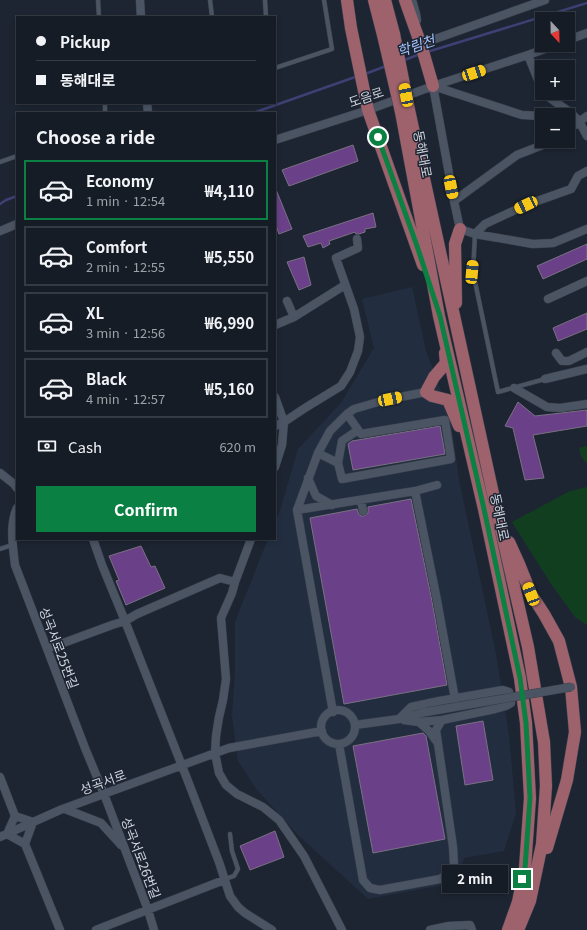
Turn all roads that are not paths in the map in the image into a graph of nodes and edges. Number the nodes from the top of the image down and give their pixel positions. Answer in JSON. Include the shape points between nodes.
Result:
{"nodes":[{"id":1,"x":98,"y":0,"type":"edge"},
{"id":2,"x":140,"y":0,"type":"edge"},
{"id":3,"x":210,"y":0,"type":"edge"},
{"id":4,"x":265,"y":0,"type":"edge"},
{"id":5,"x":324,"y":0,"type":"edge"},
{"id":6,"x":347,"y":0,"type":"edge"},
{"id":7,"x":374,"y":0,"type":"edge"},
{"id":8,"x":385,"y":0,"type":"edge"},
{"id":9,"x":405,"y":0,"type":"edge"},
{"id":10,"x":412,"y":0,"type":"edge"},
{"id":11,"x":544,"y":0,"type":"edge"},
{"id":12,"x":99,"y":16,"type":"edge"},
{"id":13,"x":141,"y":16,"type":"edge"},
{"id":14,"x":212,"y":16,"type":"edge"},
{"id":15,"x":266,"y":16,"type":"edge"},
{"id":16,"x":587,"y":33,"type":"edge"},
{"id":17,"x":388,"y":35,"type":"junction"},
{"id":18,"x":575,"y":37,"type":"edge"},
{"id":19,"x":422,"y":46,"type":"junction"},
{"id":20,"x":536,"y":52,"type":"edge"},
{"id":21,"x":528,"y":55,"type":"junction"},
{"id":22,"x":276,"y":68,"type":"edge"},
{"id":23,"x":535,"y":72,"type":"edge"},
{"id":24,"x":433,"y":86,"type":"junction"},
{"id":25,"x":553,"y":100,"type":"edge"},
{"id":26,"x":565,"y":108,"type":"edge"},
{"id":27,"x":368,"y":110,"type":"junction"},
{"id":28,"x":405,"y":111,"type":"junction"},
{"id":29,"x":535,"y":116,"type":"edge"},
{"id":30,"x":587,"y":116,"type":"edge"},
{"id":31,"x":575,"y":118,"type":"edge"},
{"id":32,"x":575,"y":119,"type":"edge"},
{"id":33,"x":587,"y":136,"type":"edge"},
{"id":34,"x":276,"y":140,"type":"edge"},
{"id":35,"x":535,"y":148,"type":"edge"},
{"id":36,"x":16,"y":156,"type":"edge"},
{"id":37,"x":0,"y":162,"type":"edge"},
{"id":38,"x":587,"y":171,"type":"edge"},
{"id":39,"x":454,"y":201,"type":"junction"},
{"id":40,"x":16,"y":224,"type":"edge"},
{"id":41,"x":460,"y":229,"type":"junction"},
{"id":42,"x":587,"y":229,"type":"edge"},
{"id":43,"x":0,"y":230,"type":"edge"},
{"id":44,"x":475,"y":234,"type":"junction"},
{"id":45,"x":356,"y":239,"type":"dead end"},
{"id":46,"x":587,"y":281,"type":"edge"},
{"id":47,"x":345,"y":285,"type":"junction"},
{"id":48,"x":548,"y":298,"type":"dead end"},
{"id":49,"x":287,"y":301,"type":"dead end"},
{"id":50,"x":440,"y":316,"type":"junction"},
{"id":51,"x":294,"y":317,"type":"junction"},
{"id":52,"x":276,"y":325,"type":"edge"},
{"id":53,"x":457,"y":330,"type":"junction"},
{"id":54,"x":587,"y":352,"type":"edge"},
{"id":55,"x":556,"y":353,"type":"dead end"},
{"id":56,"x":587,"y":369,"type":"edge"},
{"id":57,"x":545,"y":379,"type":"joint"},
{"id":58,"x":514,"y":388,"type":"junction"},
{"id":59,"x":426,"y":392,"type":"junction"},
{"id":60,"x":276,"y":400,"type":"edge"},
{"id":61,"x":587,"y":404,"type":"edge"},
{"id":62,"x":347,"y":414,"type":"junction"},
{"id":63,"x":284,"y":422,"type":"junction"},
{"id":64,"x":276,"y":426,"type":"edge"},
{"id":65,"x":358,"y":430,"type":"junction"},
{"id":66,"x":318,"y":453,"type":"junction"},
{"id":67,"x":471,"y":454,"type":"junction"},
{"id":68,"x":338,"y":463,"type":"junction"},
{"id":69,"x":276,"y":464,"type":"edge"},
{"id":70,"x":0,"y":473,"type":"edge"},
{"id":71,"x":308,"y":478,"type":"junction"},
{"id":72,"x":437,"y":485,"type":"dead end"},
{"id":73,"x":16,"y":487,"type":"edge"},
{"id":74,"x":415,"y":491,"type":"junction"},
{"id":75,"x":361,"y":500,"type":"junction"},
{"id":76,"x":332,"y":505,"type":"junction"},
{"id":77,"x":16,"y":510,"type":"edge"},
{"id":78,"x":297,"y":510,"type":"junction"},
{"id":79,"x":363,"y":511,"type":"dead end"},
{"id":80,"x":498,"y":521,"type":"junction"},
{"id":81,"x":93,"y":540,"type":"edge"},
{"id":82,"x":251,"y":540,"type":"edge"},
{"id":83,"x":12,"y":545,"type":"junction"},
{"id":84,"x":0,"y":549,"type":"edge"},
{"id":85,"x":235,"y":582,"type":"junction"},
{"id":86,"x":125,"y":621,"type":"junction"},
{"id":87,"x":47,"y":650,"type":"junction"},
{"id":88,"x":571,"y":687,"type":"junction"},
{"id":89,"x":509,"y":692,"type":"dead end"},
{"id":90,"x":455,"y":699,"type":"junction"},
{"id":91,"x":511,"y":703,"type":"dead end"},
{"id":92,"x":333,"y":712,"type":"junction"},
{"id":93,"x":399,"y":719,"type":"junction"},
{"id":94,"x":442,"y":720,"type":"junction"},
{"id":95,"x":419,"y":722,"type":"junction"},
{"id":96,"x":355,"y":725,"type":"junction"},
{"id":97,"x":322,"y":731,"type":"junction"},
{"id":98,"x":339,"y":744,"type":"junction"},
{"id":99,"x":439,"y":745,"type":"junction"},
{"id":100,"x":215,"y":753,"type":"junction"},
{"id":101,"x":182,"y":765,"type":"junction"},
{"id":102,"x":0,"y":777,"type":"edge"},
{"id":103,"x":104,"y":794,"type":"junction"},
{"id":104,"x":65,"y":809,"type":"junction"},
{"id":105,"x":15,"y":816,"type":"junction"},
{"id":106,"x":33,"y":822,"type":"junction"},
{"id":107,"x":230,"y":834,"type":"dead end"},
{"id":108,"x":4,"y":836,"type":"edge"},
{"id":109,"x":25,"y":844,"type":"junction"},
{"id":110,"x":125,"y":849,"type":"junction"},
{"id":111,"x":224,"y":880,"type":"junction"},
{"id":112,"x":530,"y":901,"type":"junction"},
{"id":113,"x":148,"y":910,"type":"junction"},
{"id":114,"x":60,"y":930,"type":"edge"},
{"id":115,"x":96,"y":930,"type":"edge"},
{"id":116,"x":154,"y":930,"type":"edge"},
{"id":117,"x":272,"y":930,"type":"edge"},
{"id":118,"x":342,"y":930,"type":"edge"},
{"id":119,"x":430,"y":930,"type":"edge"},
{"id":120,"x":472,"y":930,"type":"edge"},
{"id":121,"x":508,"y":930,"type":"edge"},
{"id":122,"x":518,"y":930,"type":"edge"}],
"edges":[{"from":1,"to":12,"type":"lane"},
{"from":2,"to":13,"type":"street"},
{"from":3,"to":14,"type":"lane"},
{"from":4,"to":15,"type":"lane"},
{"from":5,"to":22,"type":"lane","via":[[332,49]]},
{"from":6,"to":27,"type":"main road"},
{"from":7,"to":17,"type":"main road"},
{"from":8,"to":17,"type":"main road"},
{"from":9,"to":19,"type":"main road"},
{"from":10,"to":19,"type":"street"},
{"from":11,"to":19,"type":"street"},
{"from":16,"to":18,"type":"street"},
{"from":17,"to":28,"type":"main road","bridge":true},
{"from":19,"to":24,"type":"main road"},
{"from":20,"to":21,"type":"street","name":"도음로"},
{"from":21,"to":23,"type":"street"},
{"from":21,"to":24,"type":"street","name":"도음로"},
{"from":24,"to":27,"type":"street","name":"도음로"},
{"from":24,"to":29,"type":"street","via":[[522,115]]},
{"from":24,"to":39,"type":"street"},
{"from":25,"to":26,"type":"street"},
{"from":27,"to":34,"type":"street","name":"도음로"},
{"from":27,"to":50,"type":"main road"},
{"from":28,"to":50,"type":"main road","name":"동해대로"},
{"from":28,"to":53,"type":"main road"},
{"from":30,"to":31,"type":"street"},
{"from":32,"to":33,"type":"street"},
{"from":35,"to":39,"type":"street","via":[[517,155]]},
{"from":36,"to":37,"type":"lane"},
{"from":38,"to":44,"type":"street","via":[[578,176],[571,190],[526,205],[485,224]]},
{"from":39,"to":41,"type":"street"},
{"from":40,"to":43,"type":"street"},
{"from":41,"to":44,"type":"street"},
{"from":41,"to":53,"type":"main road","via":[[455,244]]},
{"from":42,"to":44,"type":"street","via":[[553,243],[540,244]]},
{"from":44,"to":58,"type":"lane","via":[[472,272],[498,392]]},
{"from":45,"to":47,"type":"street","via":[[358,248],[336,258]]},
{"from":46,"to":48,"type":"street"},
{"from":47,"to":51,"type":"street"},
{"from":47,"to":63,"type":"street","via":[[360,337],[350,372],[342,386]]},
{"from":49,"to":51,"type":"street"},
{"from":50,"to":59,"type":"main road","via":[[446,363]]},
{"from":50,"to":67,"type":"main road","name":"동해대로"},
{"from":51,"to":52,"type":"street"},
{"from":53,"to":80,"type":"main road"},
{"from":54,"to":55,"type":"street","via":[[569,361],[562,360]]},
{"from":56,"to":57,"type":"street"},
{"from":57,"to":58,"type":"lane"},
{"from":58,"to":61,"type":"street","via":[[547,407]]},
{"from":59,"to":62,"type":"street","via":[[385,400],[354,409]]},
{"from":59,"to":67,"type":"main road","via":[[448,400]]},
{"from":60,"to":63,"type":"street"},
{"from":62,"to":65,"type":"street"},
{"from":62,"to":66,"type":"street","via":[[330,431]]},
{"from":63,"to":64,"type":"street"},
{"from":63,"to":69,"type":"street","via":[[282,445]]},
{"from":65,"to":68,"type":"street","via":[[342,441]]},
{"from":65,"to":68,"type":"street","via":[[361,434],[445,420],[451,459],[342,479]]},
{"from":66,"to":68,"type":"street"},
{"from":66,"to":71,"type":"street"},
{"from":67,"to":121,"type":"main road","name":"동해대로","via":[[520,678],[526,723],[530,798],[525,868],[518,902]]},
{"from":70,"to":73,"type":"street"},
{"from":71,"to":76,"type":"street","via":[[316,496]]},
{"from":71,"to":78,"type":"street"},
{"from":72,"to":74,"type":"street"},
{"from":74,"to":75,"type":"street"},
{"from":74,"to":90,"type":"street"},
{"from":75,"to":76,"type":"street"},
{"from":75,"to":79,"type":"street"},
{"from":76,"to":78,"type":"street"},
{"from":77,"to":83,"type":"street","name":"성곡서로25번길"},
{"from":78,"to":92,"type":"street"},
{"from":80,"to":88,"type":"main road","via":[[531,594],[559,641]]},
{"from":80,"to":112,"type":"main road","via":[[528,647],[544,742],[546,786],[542,844]]},
{"from":81,"to":86,"type":"street"},
{"from":82,"to":85,"type":"street"},
{"from":83,"to":84,"type":"lane"},
{"from":83,"to":87,"type":"street","name":"성곡서로25번길","via":[[14,566]]},
{"from":85,"to":86,"type":"street","via":[[220,578]]},
{"from":85,"to":100,"type":"street","via":[[221,618],[226,679]]},
{"from":86,"to":87,"type":"street"},
{"from":86,"to":101,"type":"street"},
{"from":87,"to":103,"type":"street","name":"성곡서로25번길"},
{"from":88,"to":93,"type":"street","bridge":true},
{"from":88,"to":112,"type":"main road","via":[[575,732],[567,780]]},
{"from":89,"to":90,"type":"street","via":[[503,690]]},
{"from":90,"to":93,"type":"street","via":[[411,707]]},
{"from":91,"to":94,"type":"street"},
{"from":92,"to":96,"type":"street","via":[[344,712],[353,719]]},
{"from":92,"to":97,"type":"street","via":[[325,717],[321,726]]},
{"from":93,"to":95,"type":"street"},
{"from":93,"to":96,"type":"street"},
{"from":94,"to":95,"type":"street"},
{"from":94,"to":99,"type":"street","via":[[436,730]]},
{"from":95,"to":99,"type":"street"},
{"from":96,"to":98,"type":"street","via":[[349,740]]},
{"from":97,"to":98,"type":"street","via":[[328,741]]},
{"from":97,"to":100,"type":"street","name":"성곡서로","via":[[229,748]]},
{"from":98,"to":99,"type":"street","via":[[363,880],[370,888],[380,890],[440,879],[450,872],[454,865]]},
{"from":100,"to":101,"type":"street","name":"성곡서로"},
{"from":100,"to":118,"type":"street","via":[[219,772],[226,785],[237,794],[264,807],[279,820],[304,856]]},
{"from":101,"to":103,"type":"street","name":"성곡서로"},
{"from":101,"to":111,"type":"street"},
{"from":102,"to":105,"type":"street"},
{"from":103,"to":104,"type":"street","name":"성곡서로"},
{"from":103,"to":110,"type":"street","name":"성곡서로26번길"},
{"from":104,"to":106,"type":"street","name":"성곡서로"},
{"from":104,"to":110,"type":"street","via":[[101,823]]},
{"from":105,"to":106,"type":"street"},
{"from":105,"to":108,"type":"street"},
{"from":106,"to":108,"type":"street","name":"성곡서로"},
{"from":106,"to":109,"type":"street"},
{"from":107,"to":111,"type":"lane","via":[[238,869],[234,876]]},
{"from":108,"to":109,"type":"street"},
{"from":109,"to":114,"type":"street"},
{"from":110,"to":113,"type":"street","name":"성곡서로26번길"},
{"from":111,"to":113,"type":"street"},
{"from":111,"to":117,"type":"street","via":[[230,896],[238,907]]},
{"from":112,"to":122,"type":"main road"},
{"from":113,"to":115,"type":"street"},
{"from":113,"to":116,"type":"street","name":"성곡서로26번길"},
{"from":119,"to":120,"type":"street","via":[[470,925]]}]}
